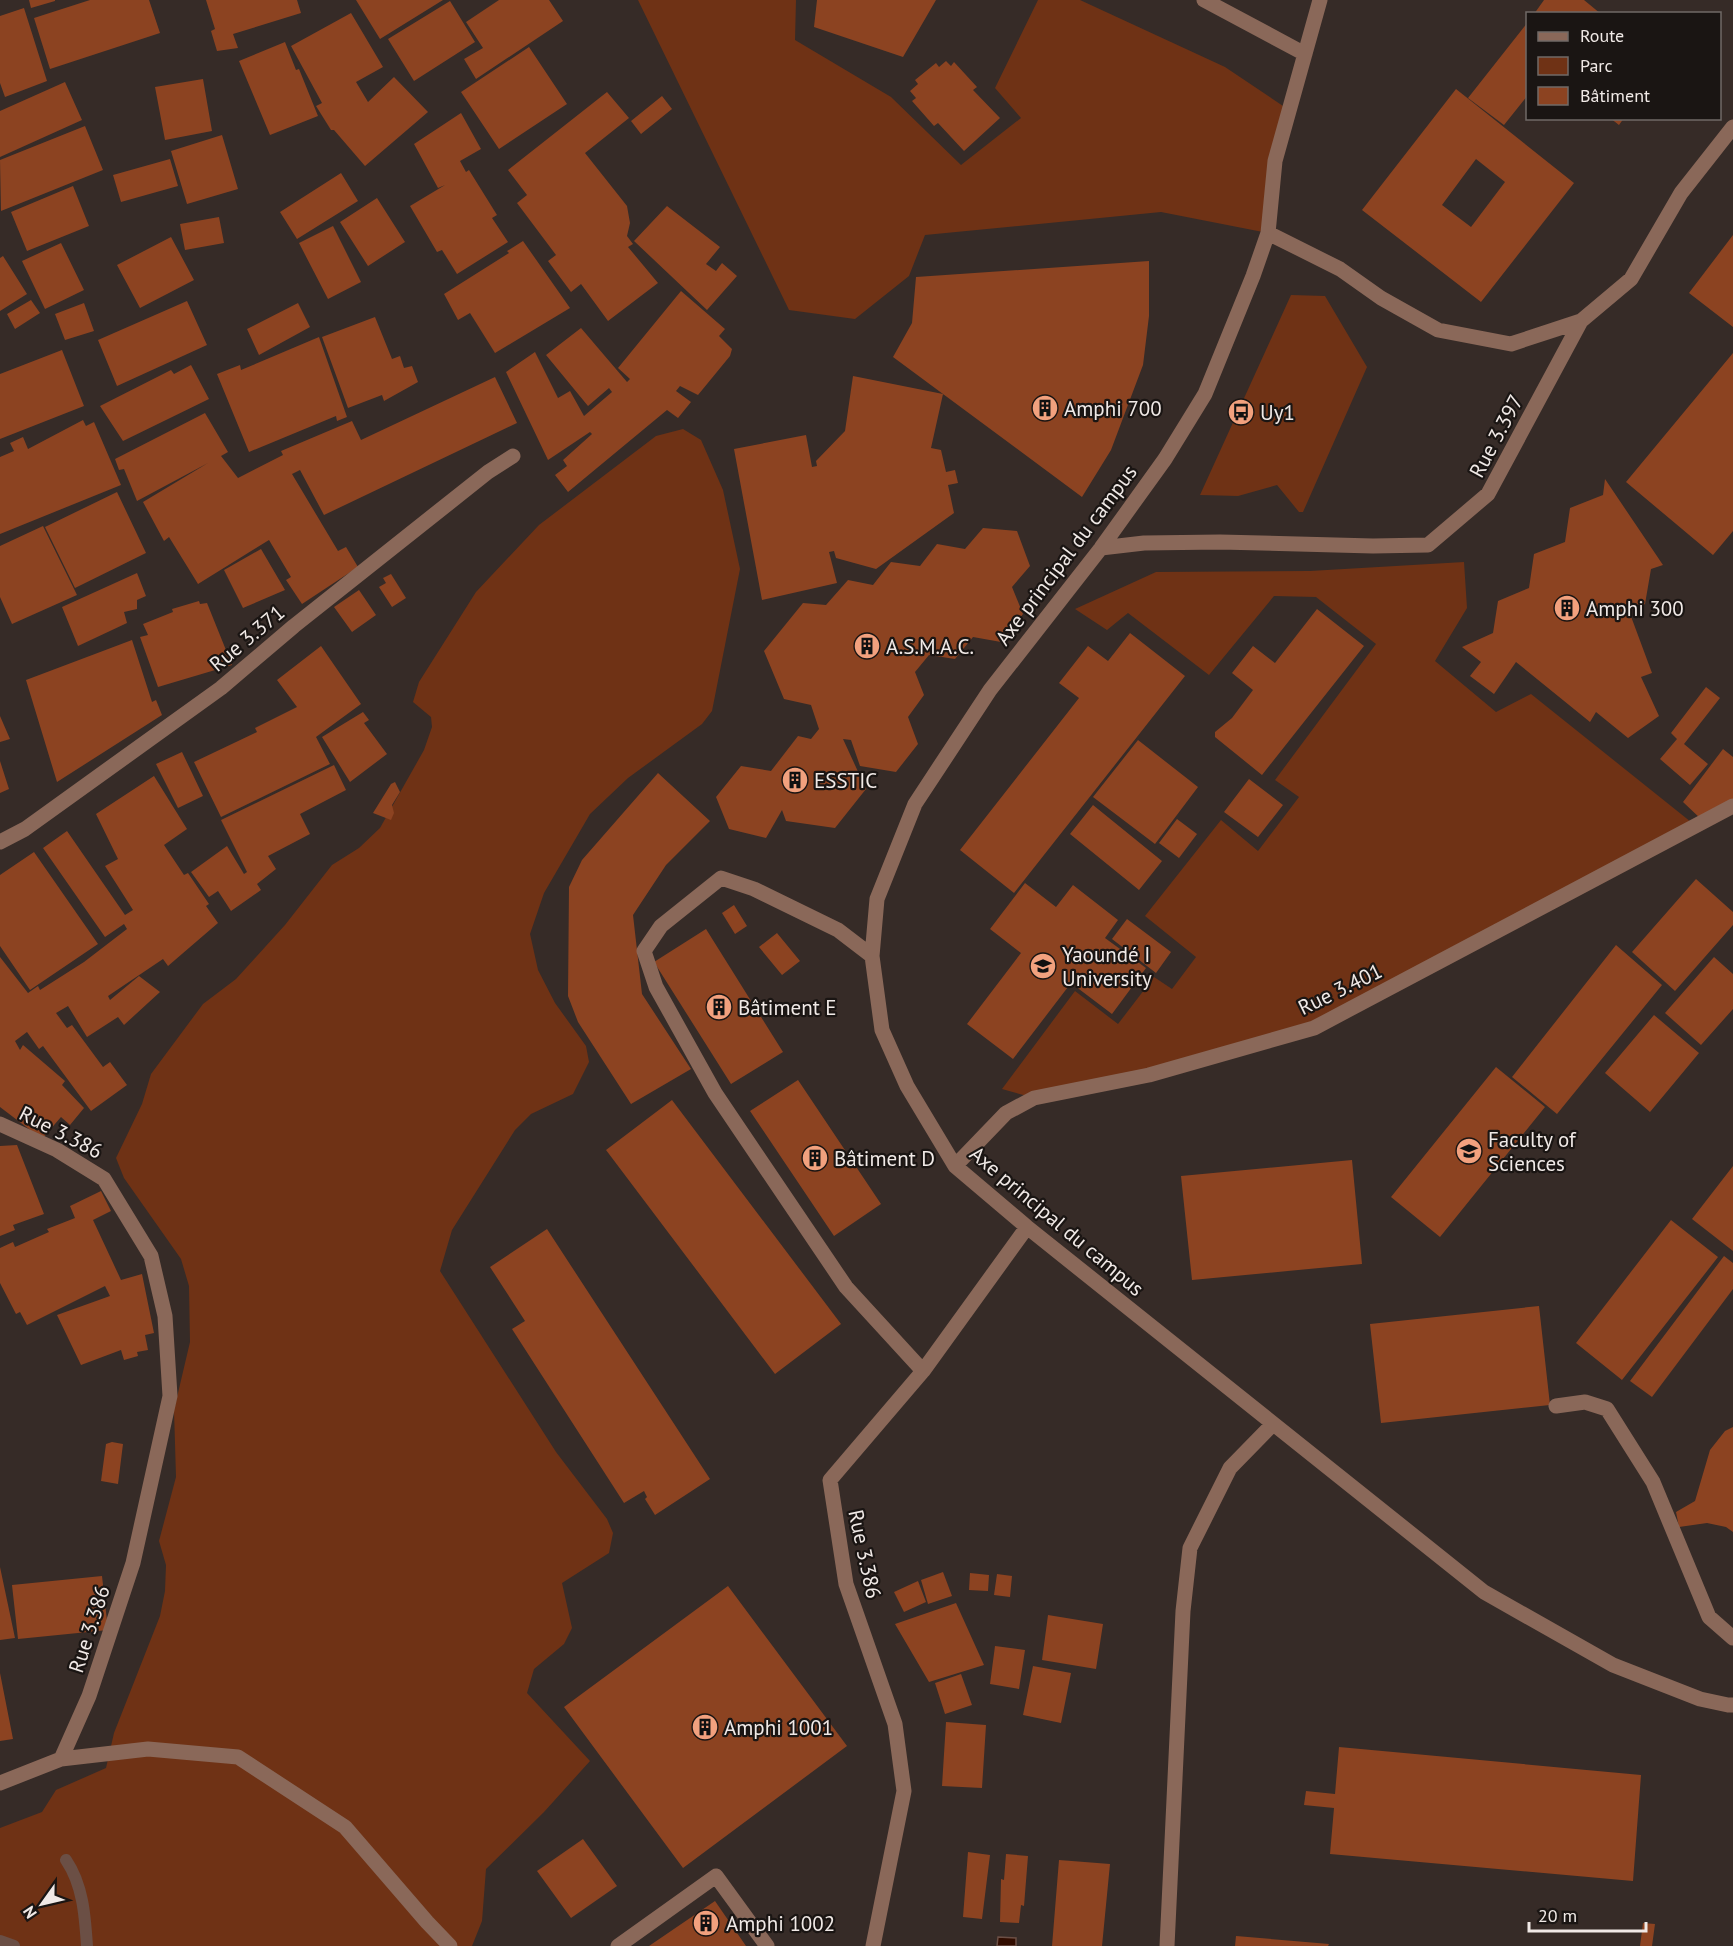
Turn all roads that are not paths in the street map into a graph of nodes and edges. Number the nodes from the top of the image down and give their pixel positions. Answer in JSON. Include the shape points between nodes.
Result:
{"nodes":[{"id":1,"x":1204,"y":0,"type":"edge"},
{"id":2,"x":1320,"y":0,"type":"edge"},
{"id":3,"x":1305,"y":54,"type":"junction"},
{"id":4,"x":1733,"y":127,"type":"edge"},
{"id":5,"x":1268,"y":232,"type":"junction"},
{"id":6,"x":1581,"y":321,"type":"junction"},
{"id":7,"x":513,"y":456,"type":"dead end"},
{"id":8,"x":1101,"y":548,"type":"junction"},
{"id":9,"x":1733,"y":806,"type":"edge"},
{"id":10,"x":0,"y":842,"type":"edge"},
{"id":11,"x":872,"y":956,"type":"junction"},
{"id":12,"x":0,"y":1124,"type":"edge"},
{"id":13,"x":955,"y":1166,"type":"junction"},
{"id":14,"x":1027,"y":1227,"type":"junction"},
{"id":15,"x":923,"y":1371,"type":"junction"},
{"id":16,"x":1556,"y":1406,"type":"dead end"},
{"id":17,"x":1273,"y":1424,"type":"junction"},
{"id":18,"x":1733,"y":1638,"type":"edge"},
{"id":19,"x":1733,"y":1705,"type":"edge"},
{"id":20,"x":61,"y":1759,"type":"junction"},
{"id":21,"x":0,"y":1783,"type":"edge"},
{"id":22,"x":450,"y":1946,"type":"edge"},
{"id":23,"x":618,"y":1946,"type":"edge"},
{"id":24,"x":768,"y":1946,"type":"edge"},
{"id":25,"x":873,"y":1946,"type":"edge"},
{"id":26,"x":1167,"y":1946,"type":"edge"}],
"edges":[{"from":1,"to":3,"type":"street"},
{"from":2,"to":3,"type":"street","name":"Axe principal du campus"},
{"from":3,"to":5,"type":"street","name":"Axe principal du campus","via":[[1275,162]]},
{"from":4,"to":6,"type":"street","name":"Rue 3.397","via":[[1681,194],[1630,279]]},
{"from":5,"to":6,"type":"street","via":[[1340,269],[1438,330],[1511,344]]},
{"from":5,"to":8,"type":"street","name":"Axe principal du campus","via":[[1205,393],[1165,459]]},
{"from":6,"to":8,"type":"street","name":"Rue 3.397","via":[[1488,494],[1428,545],[1220,542]]},
{"from":7,"to":10,"type":"street","name":"Rue 3.371","via":[[469,486],[221,688],[25,829]]},
{"from":8,"to":11,"type":"street","name":"Axe principal du campus","via":[[990,690],[915,804],[877,899]]},
{"from":9,"to":13,"type":"street","name":"Rue 3.401","via":[[1314,1028],[1149,1076],[1034,1098],[1006,1113]]},
{"from":11,"to":13,"type":"street","name":"Axe principal du campus","via":[[882,1030],[907,1086]]},
{"from":11,"to":15,"type":"street","via":[[838,930],[754,889],[721,878],[661,926],[644,951],[656,987],[715,1093],[846,1287]]},
{"from":12,"to":20,"type":"street","name":"Rue 3.386","via":[[57,1150],[105,1179],[151,1256],[165,1316],[170,1396],[133,1563],[89,1696]]},
{"from":13,"to":14,"type":"street","name":"Axe principal du campus"},
{"from":14,"to":15,"type":"street","name":"Rue 3.386"},
{"from":14,"to":17,"type":"street","name":"Axe principal du campus"},
{"from":15,"to":25,"type":"street","name":"Rue 3.386","via":[[830,1480],[846,1584],[896,1724],[904,1791]]},
{"from":16,"to":18,"type":"street","via":[[1585,1402],[1607,1408],[1653,1482],[1709,1617]]},
{"from":17,"to":19,"type":"street","name":"Axe principal du campus","via":[[1484,1592],[1613,1665],[1700,1699]]},
{"from":17,"to":26,"type":"street","via":[[1230,1468],[1190,1548],[1183,1611]]},
{"from":20,"to":21,"type":"street"},
{"from":20,"to":22,"type":"street","via":[[148,1749],[238,1757],[345,1827]]},
{"from":23,"to":24,"type":"street","via":[[716,1876]]}]}
